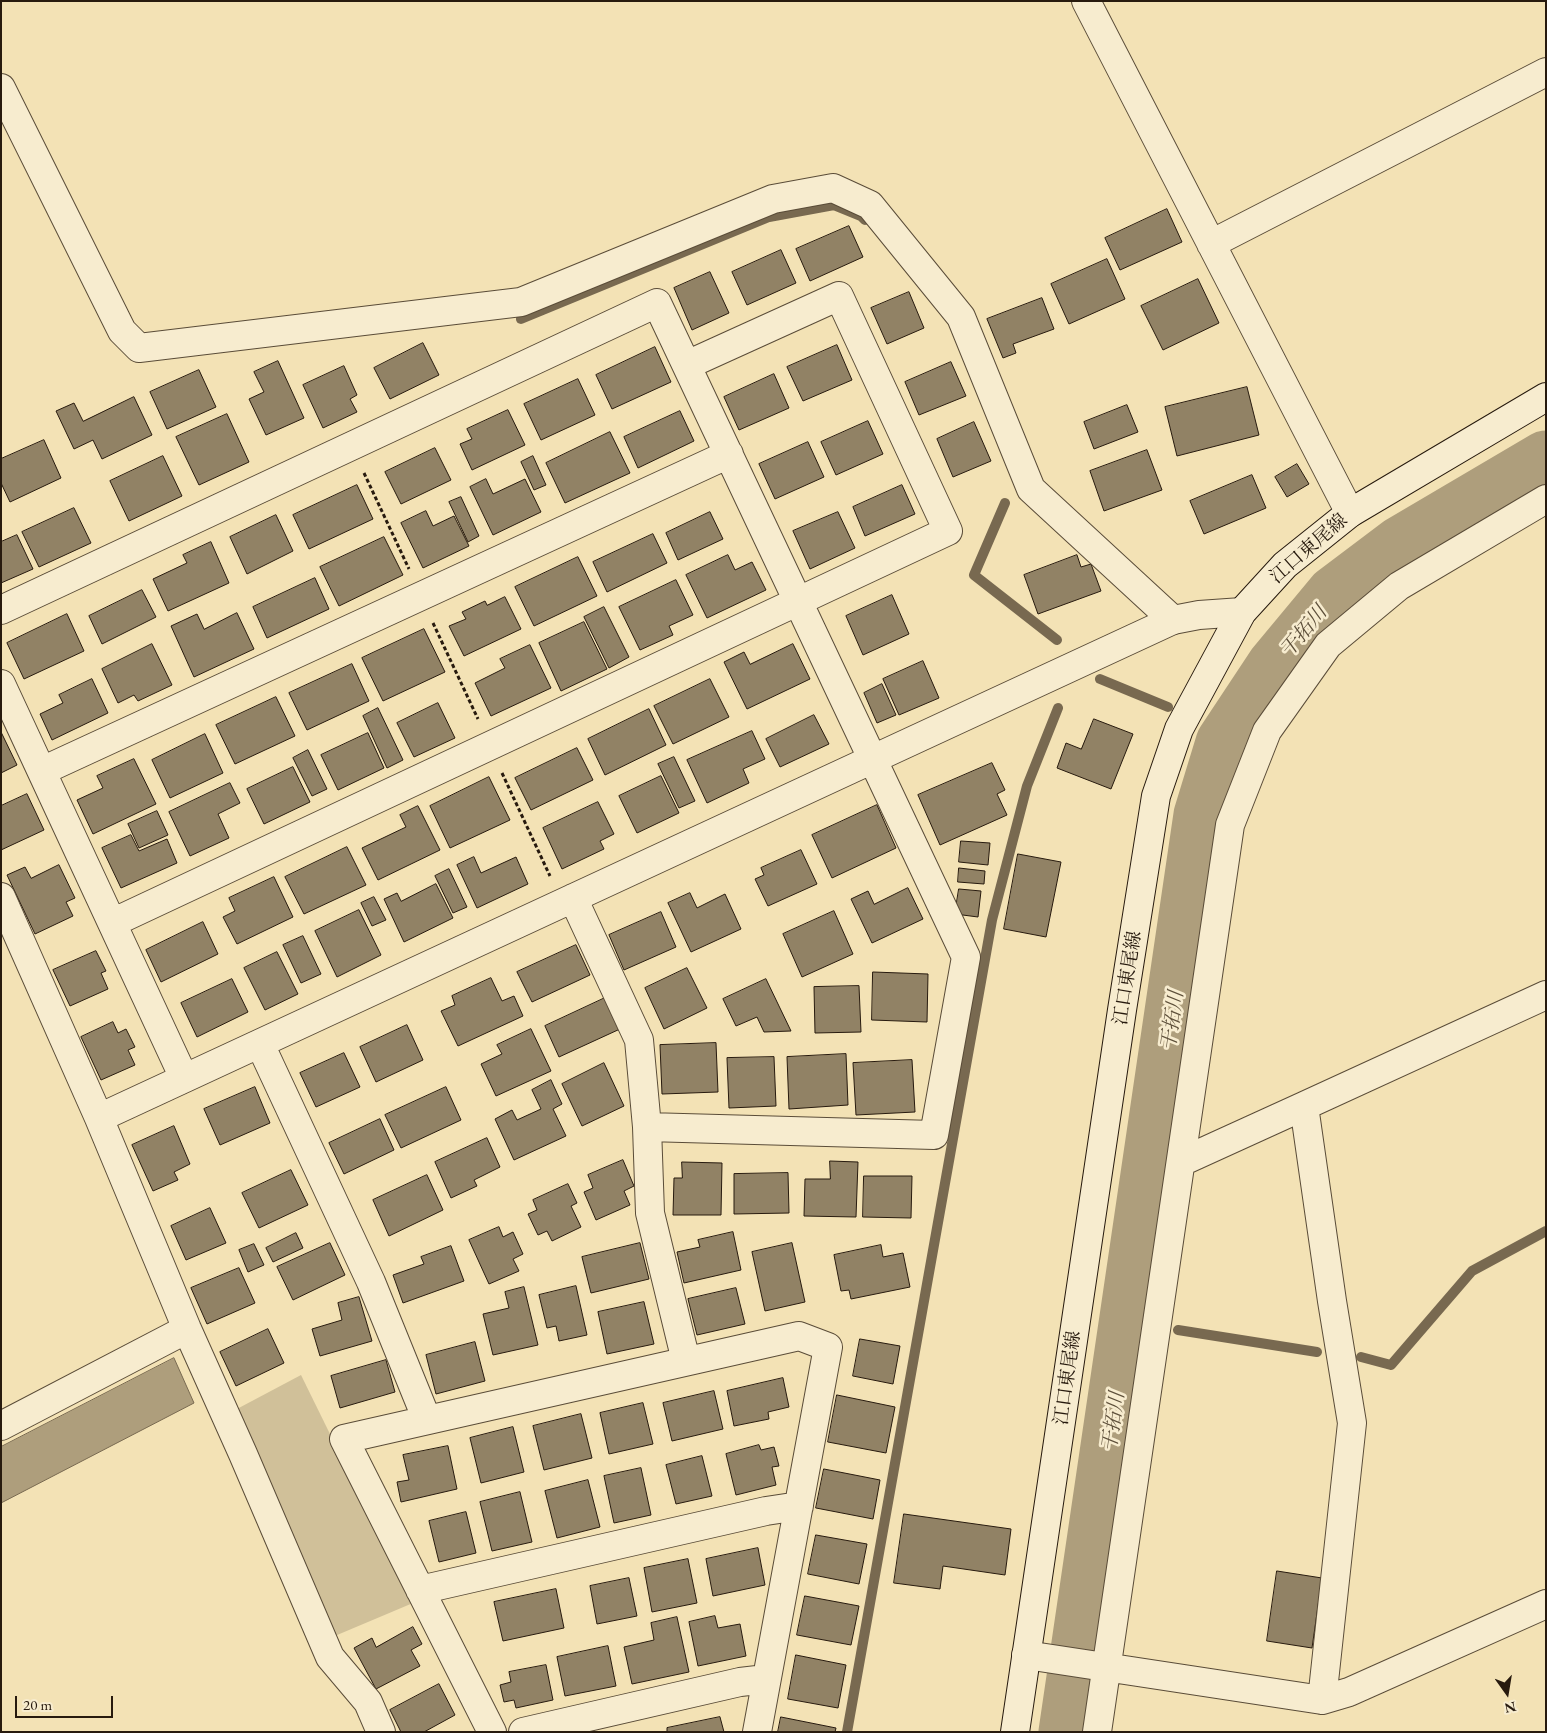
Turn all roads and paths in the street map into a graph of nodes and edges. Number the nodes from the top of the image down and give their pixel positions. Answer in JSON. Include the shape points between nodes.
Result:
{"nodes":[{"id":1,"x":1086,"y":1,"type":"edge"},
{"id":2,"x":1546,"y":72,"type":"edge"},
{"id":3,"x":1,"y":88,"type":"edge"},
{"id":4,"x":1211,"y":244,"type":"junction"},
{"id":5,"x":687,"y":365,"type":"junction"},
{"id":6,"x":1546,"y":397,"type":"edge"},
{"id":7,"x":352,"y":446,"type":"junction"},
{"id":8,"x":728,"y":454,"type":"junction"},
{"id":9,"x":1546,"y":499,"type":"edge"},
{"id":10,"x":1350,"y":513,"type":"junction"},
{"id":11,"x":421,"y":596,"type":"junction"},
{"id":12,"x":798,"y":601,"type":"junction"},
{"id":13,"x":1,"y":610,"type":"edge"},
{"id":14,"x":1242,"y":612,"type":"junction"},
{"id":15,"x":1172,"y":620,"type":"junction"},
{"id":16,"x":1,"y":684,"type":"edge"},
{"id":17,"x":490,"y":746,"type":"junction"},
{"id":18,"x":873,"y":759,"type":"junction"},
{"id":19,"x":42,"y":771,"type":"junction"},
{"id":20,"x":1,"y":897,"type":"edge"},
{"id":21,"x":573,"y":898,"type":"junction"},
{"id":22,"x":112,"y":923,"type":"junction"},
{"id":23,"x":1546,"y":995,"type":"edge"},
{"id":24,"x":260,"y":1044,"type":"junction"},
{"id":25,"x":184,"y":1078,"type":"junction"},
{"id":26,"x":1304,"y":1106,"type":"junction"},
{"id":27,"x":99,"y":1118,"type":"junction"},
{"id":28,"x":647,"y":1127,"type":"junction"},
{"id":29,"x":1181,"y":1162,"type":"junction"},
{"id":30,"x":187,"y":1330,"type":"junction"},
{"id":31,"x":686,"y":1361,"type":"junction"},
{"id":32,"x":427,"y":1420,"type":"junction"},
{"id":33,"x":1,"y":1426,"type":"edge"},
{"id":34,"x":799,"y":1506,"type":"junction"},
{"id":35,"x":420,"y":1590,"type":"junction"},
{"id":36,"x":1546,"y":1604,"type":"edge"},
{"id":37,"x":1026,"y":1655,"type":"junction"},
{"id":38,"x":1103,"y":1667,"type":"junction"},
{"id":39,"x":766,"y":1679,"type":"junction"},
{"id":40,"x":1322,"y":1700,"type":"junction"},
{"id":41,"x":381,"y":1732,"type":"edge"},
{"id":42,"x":492,"y":1732,"type":"edge"},
{"id":43,"x":523,"y":1732,"type":"edge"},
{"id":44,"x":756,"y":1732,"type":"edge"},
{"id":45,"x":1015,"y":1732,"type":"edge"},
{"id":46,"x":1097,"y":1732,"type":"edge"}],
"edges":[{"from":1,"to":4,"type":"street"},
{"from":2,"to":4,"type":"street"},
{"from":3,"to":15,"type":"street","via":[[122,331],[139,348],[521,302],[773,199],[833,188],[870,205],[961,317],[1031,489]]},
{"from":4,"to":10,"type":"street"},
{"from":5,"to":7,"type":"street","via":[[658,303]]},
{"from":5,"to":8,"type":"street"},
{"from":5,"to":12,"type":"street","via":[[839,296],[948,531]]},
{"from":6,"to":10,"type":"street","name":"江口東尾線"},
{"from":7,"to":11,"type":"path"},
{"from":7,"to":13,"type":"street"},
{"from":8,"to":11,"type":"street"},
{"from":8,"to":12,"type":"street"},
{"from":9,"to":29,"type":"street","via":[[1399,586],[1328,645],[1267,731],[1230,825]]},
{"from":10,"to":14,"type":"street","name":"江口東尾線","via":[[1285,565]]},
{"from":11,"to":17,"type":"path"},
{"from":11,"to":19,"type":"street"},
{"from":12,"to":17,"type":"street"},
{"from":12,"to":18,"type":"street"},
{"from":14,"to":15,"type":"street","via":[[1199,614]]},
{"from":14,"to":37,"type":"street","name":"江口東尾線","via":[[1179,729],[1156,796]]},
{"from":15,"to":18,"type":"street"},
{"from":16,"to":19,"type":"street"},
{"from":17,"to":21,"type":"path","via":[[554,884]]},
{"from":17,"to":22,"type":"street"},
{"from":18,"to":21,"type":"street"},
{"from":18,"to":28,"type":"street","via":[[966,957],[934,1135]]},
{"from":19,"to":22,"type":"street"},
{"from":20,"to":27,"type":"street"},
{"from":21,"to":24,"type":"street"},
{"from":21,"to":28,"type":"street","via":[[640,1040]]},
{"from":22,"to":25,"type":"street"},
{"from":23,"to":26,"type":"street"},
{"from":24,"to":25,"type":"street"},
{"from":24,"to":32,"type":"street","via":[[371,1282]]},
{"from":25,"to":27,"type":"street"},
{"from":26,"to":29,"type":"street"},
{"from":26,"to":40,"type":"street","via":[[1352,1423]]},
{"from":27,"to":30,"type":"street"},
{"from":28,"to":31,"type":"street","via":[[650,1213]]},
{"from":29,"to":38,"type":"street"},
{"from":30,"to":33,"type":"street"},
{"from":30,"to":41,"type":"street","via":[[330,1657],[368,1702]]},
{"from":31,"to":32,"type":"street"},
{"from":31,"to":34,"type":"street","via":[[799,1336],[828,1347]]},
{"from":32,"to":35,"type":"street","via":[[344,1439]]},
{"from":34,"to":35,"type":"street"},
{"from":34,"to":39,"type":"street"},
{"from":35,"to":42,"type":"street"},
{"from":36,"to":40,"type":"street","via":[[1349,1692]]},
{"from":37,"to":38,"type":"street"},
{"from":37,"to":45,"type":"street","name":"江口東尾線"},
{"from":38,"to":40,"type":"street"},
{"from":38,"to":46,"type":"street"},
{"from":39,"to":43,"type":"street","via":[[740,1682]]},
{"from":39,"to":44,"type":"street"}]}
